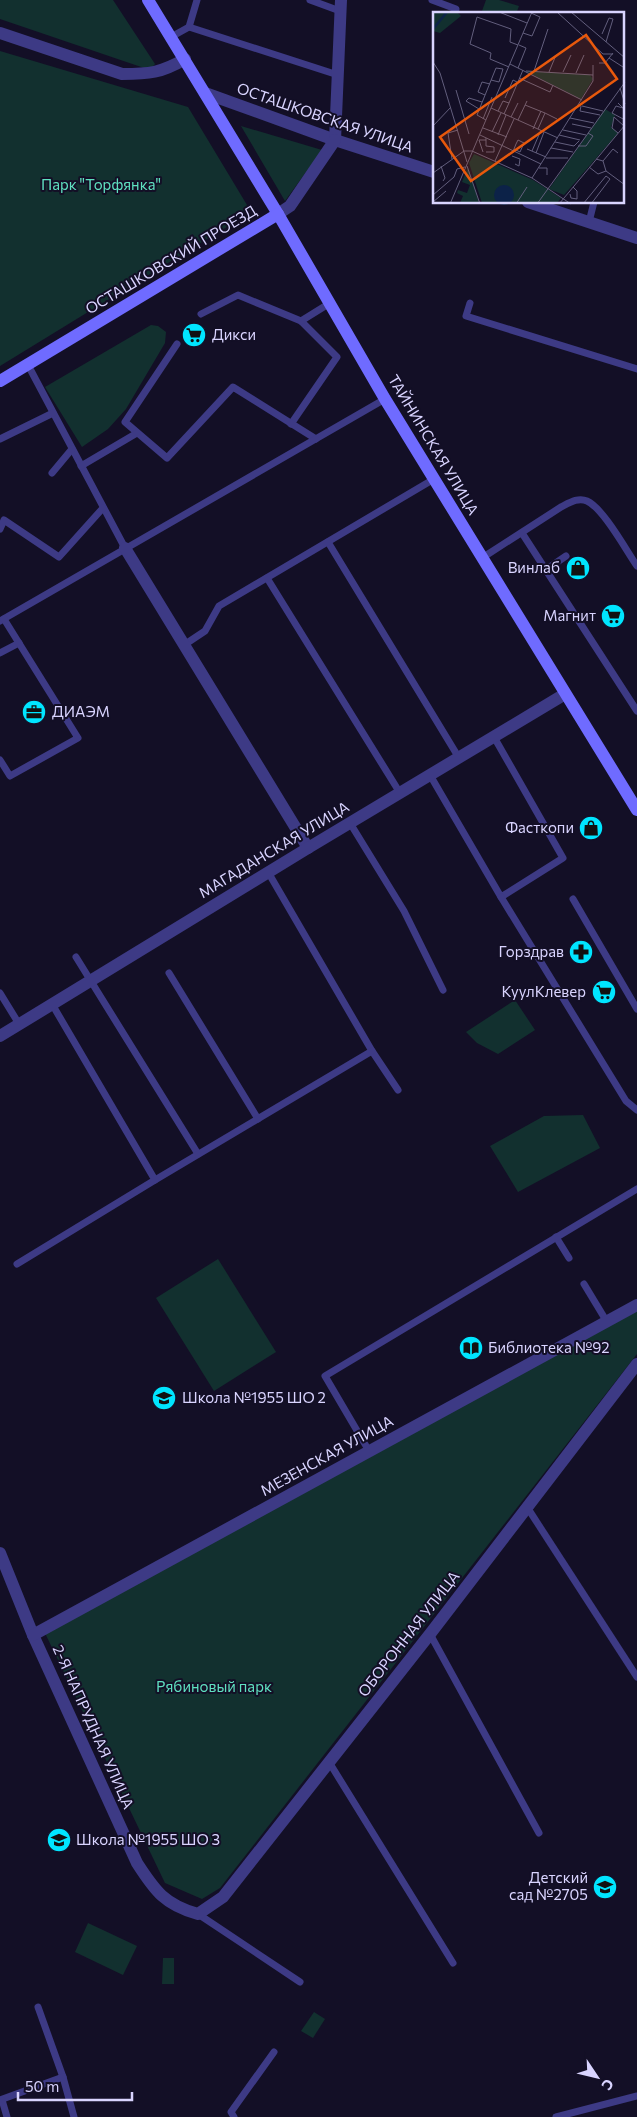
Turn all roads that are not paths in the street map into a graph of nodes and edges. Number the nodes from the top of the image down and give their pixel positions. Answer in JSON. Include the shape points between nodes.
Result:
{"nodes":[{"id":1,"x":148,"y":0,"type":"edge"},
{"id":2,"x":196,"y":0,"type":"edge"},
{"id":3,"x":310,"y":0,"type":"edge"},
{"id":4,"x":432,"y":0,"type":"edge"},
{"id":5,"x":340,"y":5,"type":"edge"},
{"id":6,"x":455,"y":12,"type":"edge"},
{"id":7,"x":189,"y":27,"type":"junction"},
{"id":8,"x":0,"y":33,"type":"edge"},
{"id":9,"x":171,"y":37,"type":"junction"},
{"id":10,"x":185,"y":59,"type":"junction"},
{"id":11,"x":338,"y":75,"type":"junction"},
{"id":12,"x":205,"y":93,"type":"junction"},
{"id":13,"x":335,"y":140,"type":"junction"},
{"id":14,"x":433,"y":172,"type":"edge"},
{"id":15,"x":534,"y":204,"type":"edge"},
{"id":16,"x":594,"y":204,"type":"edge"},
{"id":17,"x":278,"y":214,"type":"junction"},
{"id":18,"x":589,"y":222,"type":"junction"},
{"id":19,"x":637,"y":238,"type":"edge"},
{"id":20,"x":330,"y":303,"type":"junction"},
{"id":21,"x":470,"y":303,"type":"dead end"},
{"id":22,"x":201,"y":314,"type":"dead end"},
{"id":23,"x":301,"y":321,"type":"junction"},
{"id":24,"x":177,"y":344,"type":"dead end"},
{"id":25,"x":28,"y":365,"type":"junction"},
{"id":26,"x":637,"y":369,"type":"edge"},
{"id":27,"x":0,"y":381,"type":"edge"},
{"id":28,"x":385,"y":399,"type":"junction"},
{"id":29,"x":53,"y":413,"type":"junction"},
{"id":30,"x":292,"y":424,"type":"junction"},
{"id":31,"x":137,"y":433,"type":"junction"},
{"id":32,"x":0,"y":439,"type":"edge"},
{"id":33,"x":316,"y":439,"type":"junction"},
{"id":34,"x":72,"y":449,"type":"junction"},
{"id":35,"x":82,"y":466,"type":"junction"},
{"id":36,"x":52,"y":473,"type":"dead end"},
{"id":37,"x":434,"y":479,"type":"junction"},
{"id":38,"x":103,"y":508,"type":"junction"},
{"id":39,"x":0,"y":529,"type":"edge"},
{"id":40,"x":522,"y":533,"type":"junction"},
{"id":41,"x":328,"y":542,"type":"junction"},
{"id":42,"x":125,"y":548,"type":"junction"},
{"id":43,"x":566,"y":556,"type":"dead end"},
{"id":44,"x":482,"y":558,"type":"junction"},
{"id":45,"x":637,"y":566,"type":"edge"},
{"id":46,"x":547,"y":569,"type":"junction"},
{"id":47,"x":267,"y":578,"type":"junction"},
{"id":48,"x":2,"y":620,"type":"edge"},
{"id":49,"x":19,"y":643,"type":"junction"},
{"id":50,"x":184,"y":645,"type":"junction"},
{"id":51,"x":0,"y":653,"type":"edge"},
{"id":52,"x":565,"y":694,"type":"junction"},
{"id":53,"x":637,"y":711,"type":"edge"},
{"id":54,"x":494,"y":736,"type":"junction"},
{"id":55,"x":459,"y":758,"type":"junction"},
{"id":56,"x":0,"y":760,"type":"edge"},
{"id":57,"x":430,"y":775,"type":"junction"},
{"id":58,"x":400,"y":793,"type":"junction"},
{"id":59,"x":636,"y":805,"type":"edge"},
{"id":60,"x":350,"y":823,"type":"junction"},
{"id":61,"x":308,"y":848,"type":"junction"},
{"id":62,"x":268,"y":872,"type":"junction"},
{"id":63,"x":501,"y":897,"type":"junction"},
{"id":64,"x":573,"y":899,"type":"dead end"},
{"id":65,"x":76,"y":958,"type":"dead end"},
{"id":66,"x":169,"y":973,"type":"dead end"},
{"id":67,"x":91,"y":980,"type":"junction"},
{"id":68,"x":444,"y":990,"type":"dead end"},
{"id":69,"x":0,"y":993,"type":"edge"},
{"id":70,"x":52,"y":1004,"type":"junction"},
{"id":71,"x":637,"y":1009,"type":"edge"},
{"id":72,"x":19,"y":1024,"type":"junction"},
{"id":73,"x":0,"y":1036,"type":"edge"},
{"id":74,"x":372,"y":1051,"type":"junction"},
{"id":75,"x":398,"y":1090,"type":"dead end"},
{"id":76,"x":637,"y":1110,"type":"edge"},
{"id":77,"x":258,"y":1118,"type":"junction"},
{"id":78,"x":198,"y":1154,"type":"junction"},
{"id":79,"x":155,"y":1180,"type":"junction"},
{"id":80,"x":637,"y":1189,"type":"edge"},
{"id":81,"x":556,"y":1237,"type":"junction"},
{"id":82,"x":569,"y":1258,"type":"dead end"},
{"id":83,"x":17,"y":1264,"type":"dead end"},
{"id":84,"x":584,"y":1284,"type":"dead end"},
{"id":85,"x":637,"y":1305,"type":"edge"},
{"id":86,"x":606,"y":1322,"type":"junction"},
{"id":87,"x":637,"y":1366,"type":"edge"},
{"id":88,"x":369,"y":1452,"type":"junction"},
{"id":89,"x":526,"y":1507,"type":"junction"},
{"id":90,"x":0,"y":1553,"type":"edge"},
{"id":91,"x":4,"y":1575,"type":"edge"},
{"id":92,"x":430,"y":1634,"type":"junction"},
{"id":93,"x":33,"y":1635,"type":"junction"},
{"id":94,"x":637,"y":1677,"type":"edge"},
{"id":95,"x":329,"y":1762,"type":"junction"},
{"id":96,"x":539,"y":1833,"type":"dead end"},
{"id":97,"x":198,"y":1914,"type":"junction"},
{"id":98,"x":453,"y":1963,"type":"dead end"},
{"id":99,"x":300,"y":1982,"type":"dead end"},
{"id":100,"x":38,"y":2008,"type":"dead end"},
{"id":101,"x":274,"y":2052,"type":"dead end"},
{"id":102,"x":63,"y":2077,"type":"junction"},
{"id":103,"x":637,"y":2096,"type":"edge"},
{"id":104,"x":1,"y":2100,"type":"edge"},
{"id":105,"x":8,"y":2117,"type":"edge"},
{"id":106,"x":74,"y":2117,"type":"edge"},
{"id":107,"x":234,"y":2117,"type":"edge"},
{"id":108,"x":556,"y":2117,"type":"edge"}],
"edges":[{"from":1,"to":9,"type":"main road","name":"ТАЙНИНСКАЯ УЛИЦА"},
{"from":2,"to":7,"type":"lane"},
{"from":3,"to":5,"type":"lane"},
{"from":4,"to":6,"type":"lane","via":[[456,9]]},
{"from":5,"to":11,"type":"street"},
{"from":7,"to":9,"type":"lane"},
{"from":7,"to":11,"type":"lane"},
{"from":8,"to":10,"type":"street","via":[[122,74],[164,71]]},
{"from":9,"to":10,"type":"main road","name":"ТАЙНИНСКАЯ УЛИЦА"},
{"from":10,"to":12,"type":"main road","name":"ТАЙНИНСКАЯ УЛИЦА"},
{"from":11,"to":13,"type":"street"},
{"from":12,"to":13,"type":"street","name":"ОСТАШКОВСКАЯ УЛИЦА"},
{"from":12,"to":17,"type":"main road","name":"ТАЙНИНСКАЯ УЛИЦА"},
{"from":13,"to":14,"type":"street","name":"ОСТАШКОВСКАЯ УЛИЦА"},
{"from":13,"to":17,"type":"street","name":"ОСТАШКОВСКИЙ ПРОЕЗД","via":[[290,206]]},
{"from":15,"to":18,"type":"street"},
{"from":16,"to":18,"type":"lane"},
{"from":17,"to":20,"type":"main road","name":"ТАЙНИНСКАЯ УЛИЦА"},
{"from":17,"to":25,"type":"main road","name":"ОСТАШКОВСКИЙ ПРОЕЗД"},
{"from":18,"to":19,"type":"street"},
{"from":20,"to":23,"type":"lane"},
{"from":20,"to":28,"type":"main road","name":"ТАЙНИНСКАЯ УЛИЦА"},
{"from":21,"to":26,"type":"lane","via":[[466,316]]},
{"from":22,"to":23,"type":"lane","via":[[238,295]]},
{"from":23,"to":30,"type":"lane","via":[[337,357]]},
{"from":24,"to":31,"type":"lane","via":[[125,422]]},
{"from":25,"to":27,"type":"main road","name":"ОСТАШКОВСКИЙ ПРОЕЗД"},
{"from":25,"to":29,"type":"lane"},
{"from":28,"to":33,"type":"lane"},
{"from":28,"to":37,"type":"main road","name":"ТАЙНИНСКАЯ УЛИЦА"},
{"from":29,"to":32,"type":"lane"},
{"from":29,"to":34,"type":"lane"},
{"from":30,"to":31,"type":"lane","via":[[233,387],[167,458]]},
{"from":30,"to":33,"type":"lane"},
{"from":31,"to":35,"type":"lane"},
{"from":33,"to":42,"type":"lane"},
{"from":34,"to":35,"type":"lane"},
{"from":34,"to":36,"type":"lane"},
{"from":35,"to":38,"type":"lane"},
{"from":37,"to":41,"type":"lane"},
{"from":37,"to":44,"type":"main road","name":"ТАЙНИНСКАЯ УЛИЦА"},
{"from":38,"to":39,"type":"lane","via":[[59,557],[4,520]]},
{"from":38,"to":42,"type":"lane"},
{"from":40,"to":44,"type":"lane"},
{"from":40,"to":45,"type":"lane","via":[[575,500],[586,501],[599,510]]},
{"from":40,"to":46,"type":"lane"},
{"from":41,"to":47,"type":"lane"},
{"from":41,"to":55,"type":"lane"},
{"from":42,"to":48,"type":"lane"},
{"from":42,"to":50,"type":"street"},
{"from":43,"to":46,"type":"lane"},
{"from":44,"to":52,"type":"main road","name":"ТАЙНИНСКАЯ УЛИЦА"},
{"from":46,"to":53,"type":"lane"},
{"from":47,"to":50,"type":"lane","via":[[219,606],[205,631]]},
{"from":47,"to":58,"type":"lane"},
{"from":48,"to":49,"type":"lane"},
{"from":49,"to":51,"type":"lane"},
{"from":49,"to":56,"type":"lane","via":[[78,738],[10,776]]},
{"from":50,"to":61,"type":"street"},
{"from":52,"to":54,"type":"street","name":"МАГАДАНСКАЯ УЛИЦА"},
{"from":52,"to":59,"type":"main road","name":"ТАЙНИНСКАЯ УЛИЦА"},
{"from":54,"to":55,"type":"street","name":"МАГАДАНСКАЯ УЛИЦА"},
{"from":54,"to":63,"type":"lane","via":[[563,858]]},
{"from":55,"to":57,"type":"street","name":"МАГАДАНСКАЯ УЛИЦА"},
{"from":57,"to":58,"type":"street","name":"МАГАДАНСКАЯ УЛИЦА"},
{"from":57,"to":63,"type":"lane"},
{"from":58,"to":60,"type":"street","name":"МАГАДАНСКАЯ УЛИЦА"},
{"from":60,"to":61,"type":"street","name":"МАГАДАНСКАЯ УЛИЦА"},
{"from":60,"to":68,"type":"lane","via":[[404,911]]},
{"from":61,"to":62,"type":"street","name":"МАГАДАНСКАЯ УЛИЦА"},
{"from":62,"to":67,"type":"street","name":"МАГАДАНСКАЯ УЛИЦА"},
{"from":62,"to":74,"type":"lane"},
{"from":63,"to":76,"type":"lane","via":[[626,1101]]},
{"from":64,"to":71,"type":"lane"},
{"from":65,"to":67,"type":"lane"},
{"from":66,"to":77,"type":"lane"},
{"from":67,"to":70,"type":"street","name":"МАГАДАНСКАЯ УЛИЦА"},
{"from":67,"to":78,"type":"lane"},
{"from":69,"to":72,"type":"lane"},
{"from":70,"to":72,"type":"street","name":"МАГАДАНСКАЯ УЛИЦА"},
{"from":70,"to":79,"type":"lane"},
{"from":72,"to":73,"type":"street","name":"МАГАДАНСКАЯ УЛИЦА"},
{"from":74,"to":75,"type":"lane"},
{"from":74,"to":77,"type":"lane"},
{"from":77,"to":78,"type":"lane"},
{"from":78,"to":79,"type":"lane"},
{"from":79,"to":83,"type":"lane"},
{"from":80,"to":81,"type":"lane"},
{"from":81,"to":82,"type":"lane"},
{"from":81,"to":88,"type":"lane","via":[[325,1376]]},
{"from":84,"to":86,"type":"lane"},
{"from":85,"to":86,"type":"street","name":"МЕЗЕНСКАЯ УЛИЦА"},
{"from":86,"to":88,"type":"street","name":"МЕЗЕНСКАЯ УЛИЦА"},
{"from":87,"to":89,"type":"street","name":"ОБОРОННАЯ УЛИЦА"},
{"from":88,"to":93,"type":"street","name":"МЕЗЕНСКАЯ УЛИЦА"},
{"from":89,"to":92,"type":"street","name":"ОБОРОННАЯ УЛИЦА"},
{"from":89,"to":94,"type":"lane"},
{"from":90,"to":91,"type":"street","name":"2-Я НАПРУДНАЯ УЛИЦА"},
{"from":91,"to":93,"type":"street","name":"2-Я НАПРУДНАЯ УЛИЦА"},
{"from":92,"to":95,"type":"street","name":"ОБОРОННАЯ УЛИЦА"},
{"from":92,"to":96,"type":"lane"},
{"from":93,"to":97,"type":"street","name":"2-Я НАПРУДНАЯ УЛИЦА","via":[[137,1863],[163,1898],[179,1909]]},
{"from":95,"to":97,"type":"street","name":"ОБОРОННАЯ УЛИЦА","via":[[223,1897]]},
{"from":95,"to":98,"type":"lane"},
{"from":97,"to":99,"type":"lane","name":"2-Я НАПРУДНАЯ УЛИЦА"},
{"from":100,"to":102,"type":"lane"},
{"from":101,"to":107,"type":"lane","via":[[231,2112]]},
{"from":102,"to":104,"type":"lane"},
{"from":102,"to":106,"type":"lane"},
{"from":103,"to":108,"type":"lane"},
{"from":104,"to":105,"type":"lane"}]}
